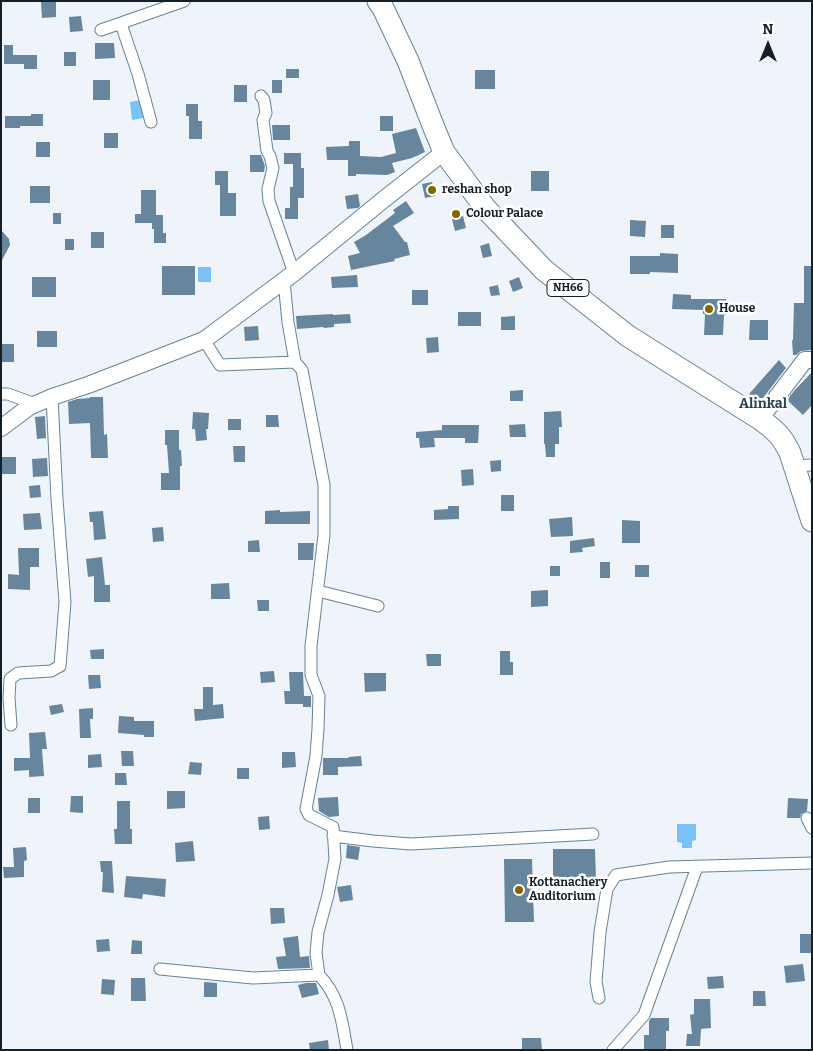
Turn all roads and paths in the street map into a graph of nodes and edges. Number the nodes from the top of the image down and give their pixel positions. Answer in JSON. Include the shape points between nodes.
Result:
{"nodes":[{"id":1,"x":184,"y":1,"type":"edge"},
{"id":2,"x":378,"y":1,"type":"edge"},
{"id":3,"x":121,"y":24,"type":"junction"},
{"id":4,"x":102,"y":30,"type":"dead end"},
{"id":5,"x":261,"y":96,"type":"dead end"},
{"id":6,"x":151,"y":122,"type":"dead end"},
{"id":7,"x":444,"y":152,"type":"junction"},
{"id":8,"x":289,"y":277,"type":"junction"},
{"id":9,"x":204,"y":340,"type":"junction"},
{"id":10,"x":812,"y":360,"type":"edge"},
{"id":11,"x":295,"y":362,"type":"junction"},
{"id":12,"x":1,"y":394,"type":"edge"},
{"id":13,"x":52,"y":397,"type":"junction"},
{"id":14,"x":35,"y":404,"type":"junction"},
{"id":15,"x":760,"y":419,"type":"junction"},
{"id":16,"x":1,"y":428,"type":"edge"},
{"id":17,"x":803,"y":466,"type":"edge"},
{"id":18,"x":812,"y":522,"type":"edge"},
{"id":19,"x":318,"y":591,"type":"junction"},
{"id":20,"x":378,"y":606,"type":"dead end"},
{"id":21,"x":11,"y":725,"type":"dead end"},
{"id":22,"x":593,"y":834,"type":"dead end"},
{"id":23,"x":334,"y":836,"type":"junction"},
{"id":24,"x":812,"y":863,"type":"edge"},
{"id":25,"x":697,"y":867,"type":"junction"},
{"id":26,"x":160,"y":969,"type":"dead end"},
{"id":27,"x":319,"y":975,"type":"junction"},
{"id":28,"x":598,"y":998,"type":"dead end"},
{"id":29,"x":348,"y":1050,"type":"edge"},
{"id":30,"x":613,"y":1050,"type":"edge"}],
"edges":[{"from":1,"to":3,"type":"street"},
{"from":2,"to":7,"type":"highway","number":"NH66","via":[[408,61]]},
{"from":3,"to":4,"type":"street"},
{"from":3,"to":6,"type":"street"},
{"from":5,"to":8,"type":"street","via":[[266,113],[263,120],[267,150],[273,168],[269,201]]},
{"from":7,"to":8,"type":"main road"},
{"from":7,"to":15,"type":"highway","number":"NH66","via":[[486,209],[544,270],[628,336]]},
{"from":8,"to":9,"type":"main road"},
{"from":8,"to":11,"type":"street","via":[[288,322]]},
{"from":9,"to":11,"type":"street","via":[[220,365]]},
{"from":9,"to":13,"type":"main road"},
{"from":10,"to":15,"type":"main road","via":[[805,360]]},
{"from":11,"to":19,"type":"street","via":[[302,370],[324,485],[324,535]]},
{"from":12,"to":14,"type":"street"},
{"from":13,"to":14,"type":"main road"},
{"from":13,"to":21,"type":"street","via":[[65,602],[60,666],[52,671],[18,673],[10,679]]},
{"from":14,"to":16,"type":"main road"},
{"from":15,"to":17,"type":"highway","number":"NH66","via":[[776,432]]},
{"from":17,"to":18,"type":"highway","number":"NH66"},
{"from":19,"to":20,"type":"street"},
{"from":19,"to":23,"type":"street","via":[[311,675],[319,696],[318,729],[306,808],[309,815],[333,827]]},
{"from":22,"to":23,"type":"street","via":[[411,844]]},
{"from":23,"to":27,"type":"street","via":[[335,859],[318,932]]},
{"from":24,"to":25,"type":"street"},
{"from":25,"to":28,"type":"street","via":[[669,867],[616,875],[607,889],[600,932]]},
{"from":25,"to":30,"type":"street","via":[[644,1015]]},
{"from":26,"to":27,"type":"street","via":[[253,978]]},
{"from":27,"to":29,"type":"street","via":[[340,1009]]}]}
